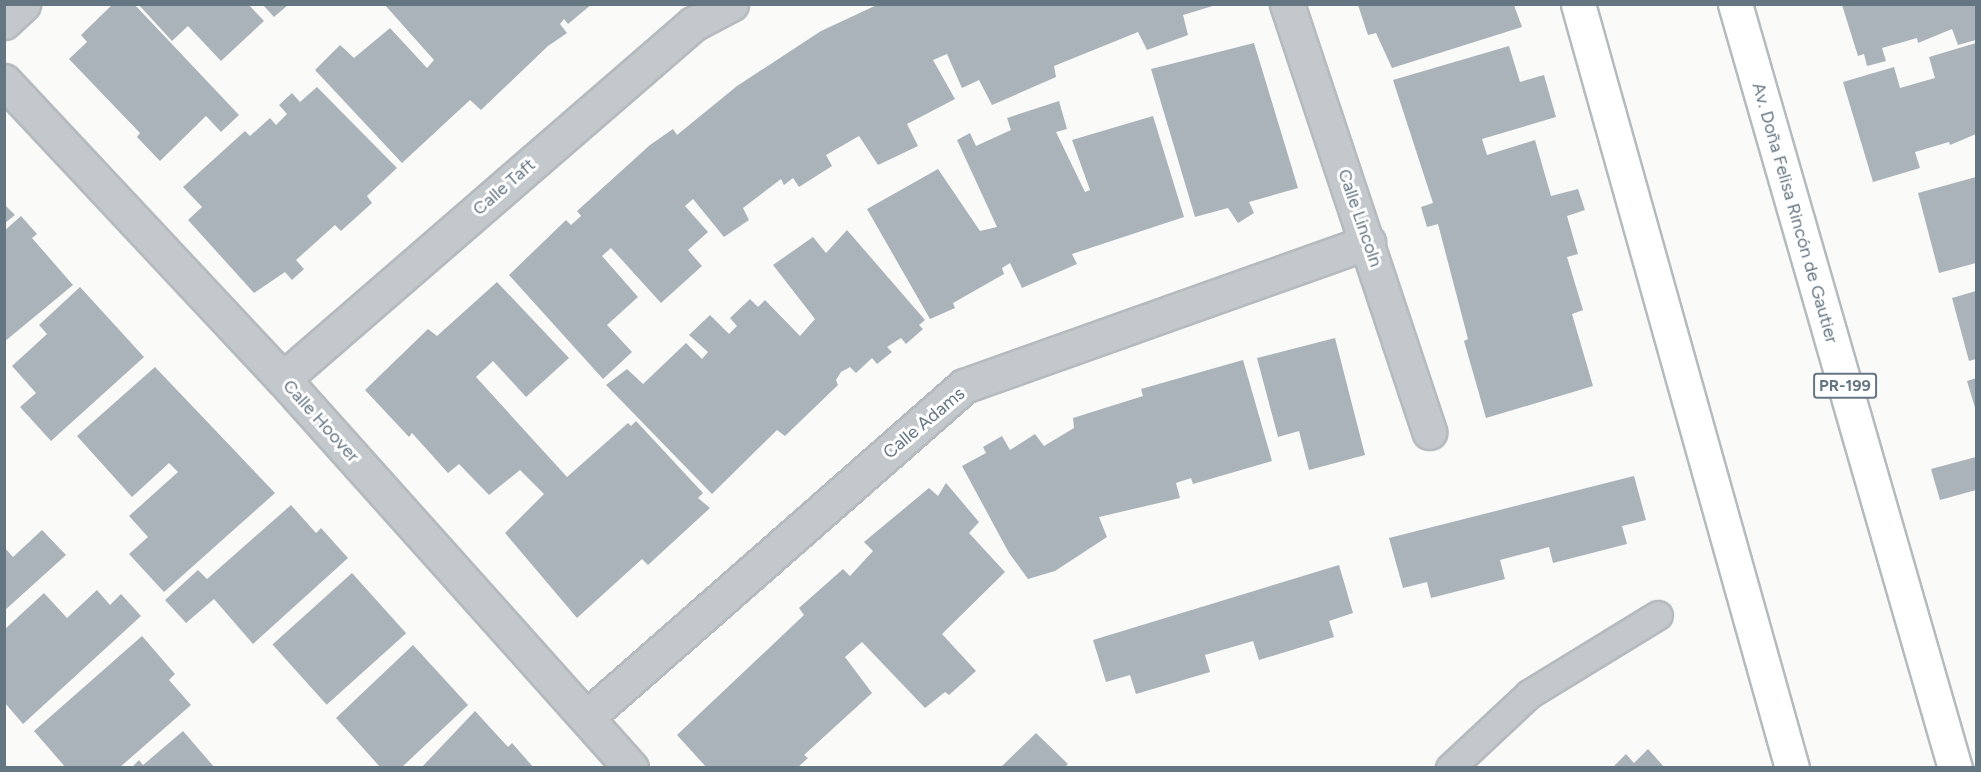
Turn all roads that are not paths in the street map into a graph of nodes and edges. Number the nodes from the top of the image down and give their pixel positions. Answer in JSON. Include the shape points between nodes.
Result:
{"nodes":[{"id":1,"x":23,"y":4,"type":"edge"},
{"id":2,"x":731,"y":4,"type":"edge"},
{"id":3,"x":1287,"y":4,"type":"edge"},
{"id":4,"x":1578,"y":4,"type":"edge"},
{"id":5,"x":1735,"y":4,"type":"edge"},
{"id":6,"x":4,"y":22,"type":"edge"},
{"id":7,"x":4,"y":81,"type":"edge"},
{"id":8,"x":1368,"y":242,"type":"junction"},
{"id":9,"x":283,"y":379,"type":"junction"},
{"id":10,"x":1430,"y":432,"type":"dead end"},
{"id":11,"x":1658,"y":615,"type":"dead end"},
{"id":12,"x":587,"y":717,"type":"junction"},
{"id":13,"x":631,"y":768,"type":"edge"},
{"id":14,"x":1450,"y":768,"type":"edge"},
{"id":15,"x":1792,"y":768,"type":"edge"},
{"id":16,"x":1956,"y":768,"type":"edge"}],
"edges":[{"from":1,"to":6,"type":"street"},
{"from":2,"to":9,"type":"street","name":"Calle Taft","via":[[693,24]]},
{"from":3,"to":8,"type":"street","name":"Calle Lincoln"},
{"from":4,"to":15,"type":"main road"},
{"from":5,"to":16,"type":"main road","name":"Av. Doña Felisa Rincón de Gautier","number":"PR-199"},
{"from":7,"to":9,"type":"street","name":"Calle Hoover"},
{"from":8,"to":10,"type":"street","name":"Calle Lincoln"},
{"from":8,"to":12,"type":"street","name":"Calle Adams","via":[[964,386]]},
{"from":9,"to":12,"type":"street","name":"Calle Hoover"},
{"from":11,"to":14,"type":"lane","via":[[1529,693]]},
{"from":12,"to":13,"type":"street","name":"Calle Hoover"}]}
